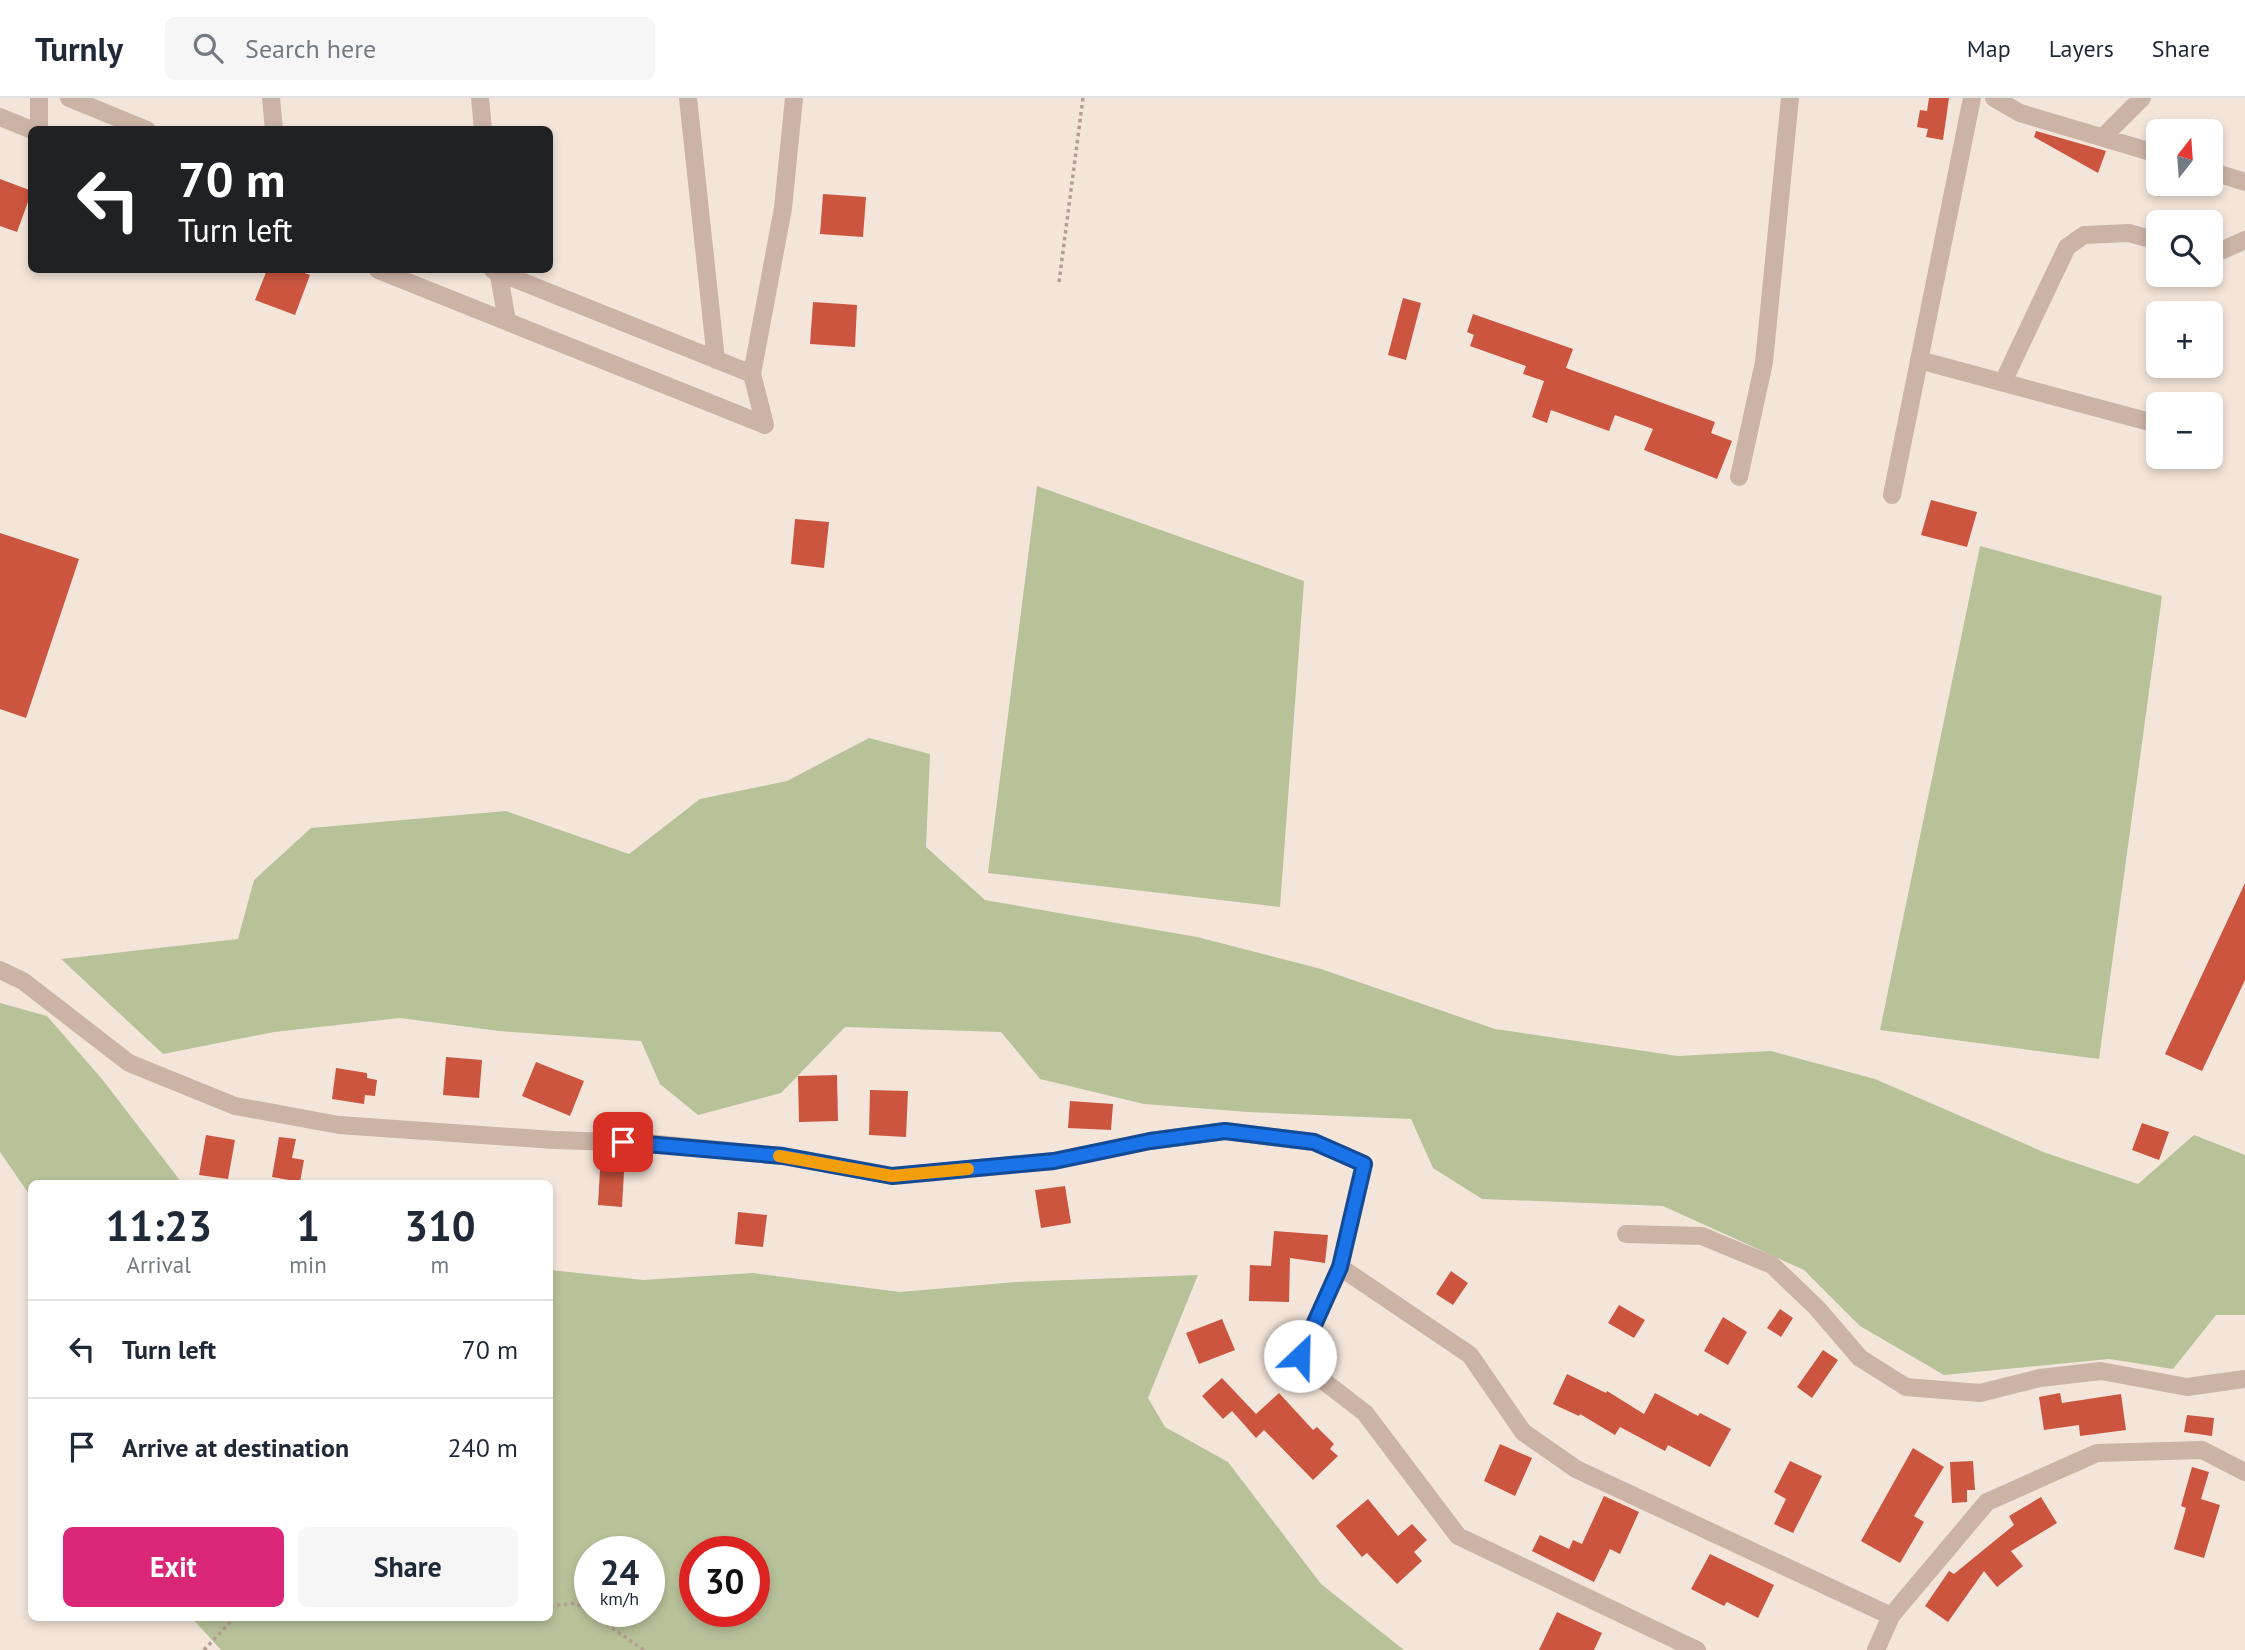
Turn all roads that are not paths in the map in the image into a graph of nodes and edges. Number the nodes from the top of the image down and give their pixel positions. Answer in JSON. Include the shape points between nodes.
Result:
{"nodes":[{"id":1,"x":39,"y":98,"type":"edge"},
{"id":2,"x":69,"y":98,"type":"edge"},
{"id":3,"x":271,"y":98,"type":"edge"},
{"id":4,"x":480,"y":98,"type":"edge"},
{"id":5,"x":688,"y":98,"type":"edge"},
{"id":6,"x":794,"y":98,"type":"edge"},
{"id":7,"x":1790,"y":98,"type":"edge"},
{"id":8,"x":1972,"y":98,"type":"edge"},
{"id":9,"x":1994,"y":98,"type":"edge"},
{"id":10,"x":2142,"y":98,"type":"edge"},
{"id":11,"x":0,"y":117,"type":"edge"},
{"id":12,"x":39,"y":126,"type":"edge"},
{"id":13,"x":137,"y":126,"type":"edge"},
{"id":14,"x":274,"y":126,"type":"edge"},
{"id":15,"x":483,"y":126,"type":"edge"},
{"id":16,"x":28,"y":128,"type":"edge"},
{"id":17,"x":2103,"y":137,"type":"junction"},
{"id":18,"x":2146,"y":150,"type":"edge"},
{"id":19,"x":2223,"y":175,"type":"edge"},
{"id":20,"x":2245,"y":182,"type":"edge"},
{"id":21,"x":2146,"y":238,"type":"edge"},
{"id":22,"x":2245,"y":240,"type":"edge"},
{"id":23,"x":2223,"y":250,"type":"edge"},
{"id":24,"x":386,"y":273,"type":"edge"},
{"id":25,"x":497,"y":273,"type":"edge"},
{"id":26,"x":503,"y":273,"type":"edge"},
{"id":27,"x":507,"y":321,"type":"junction"},
{"id":28,"x":716,"y":360,"type":"junction"},
{"id":29,"x":1919,"y":360,"type":"junction"},
{"id":30,"x":752,"y":374,"type":"junction"},
{"id":31,"x":2003,"y":382,"type":"junction"},
{"id":32,"x":2146,"y":421,"type":"dead end"},
{"id":33,"x":1739,"y":477,"type":"dead end"},
{"id":34,"x":1892,"y":495,"type":"dead end"},
{"id":35,"x":0,"y":970,"type":"edge"},
{"id":36,"x":1626,"y":1234,"type":"dead end"},
{"id":37,"x":1340,"y":1267,"type":"junction"},
{"id":38,"x":2245,"y":1379,"type":"edge"},
{"id":39,"x":2245,"y":1472,"type":"edge"},
{"id":40,"x":1891,"y":1616,"type":"junction"},
{"id":41,"x":1697,"y":1650,"type":"edge"},
{"id":42,"x":1876,"y":1650,"type":"edge"}],
"edges":[{"from":1,"to":12,"type":"street"},
{"from":2,"to":13,"type":"street"},
{"from":3,"to":14,"type":"street"},
{"from":4,"to":15,"type":"street"},
{"from":5,"to":28,"type":"street"},
{"from":6,"to":30,"type":"street","via":[[783,208]]},
{"from":7,"to":33,"type":"street","via":[[1764,362]]},
{"from":8,"to":29,"type":"street"},
{"from":9,"to":17,"type":"street","via":[[2020,113]]},
{"from":10,"to":17,"type":"street"},
{"from":11,"to":16,"type":"street"},
{"from":17,"to":18,"type":"street"},
{"from":19,"to":20,"type":"street"},
{"from":21,"to":31,"type":"street","via":[[2129,233],[2084,234],[2067,247]]},
{"from":22,"to":23,"type":"street"},
{"from":24,"to":27,"type":"street"},
{"from":25,"to":27,"type":"street"},
{"from":26,"to":28,"type":"street"},
{"from":27,"to":30,"type":"street","via":[[765,425]]},
{"from":28,"to":30,"type":"street"},
{"from":29,"to":31,"type":"street"},
{"from":29,"to":34,"type":"street"},
{"from":31,"to":32,"type":"street"},
{"from":35,"to":37,"type":"street","via":[[23,981],[129,1063],[234,1106],[339,1125],[646,1143],[783,1156],[892,1176],[1054,1161],[1225,1131],[1314,1142],[1364,1164]]},
{"from":36,"to":38,"type":"street","via":[[1702,1236],[1772,1265],[1860,1358],[1906,1387],[1980,1393],[2040,1378],[2101,1371],[2187,1387]]},
{"from":37,"to":40,"type":"street","via":[[1470,1355],[1523,1432],[1576,1469]]},
{"from":37,"to":41,"type":"street","via":[[1300,1356],[1308,1368],[1365,1413],[1458,1536]]},
{"from":39,"to":40,"type":"street","via":[[2202,1450],[2096,1453],[1987,1502]]},
{"from":40,"to":42,"type":"street"}]}
